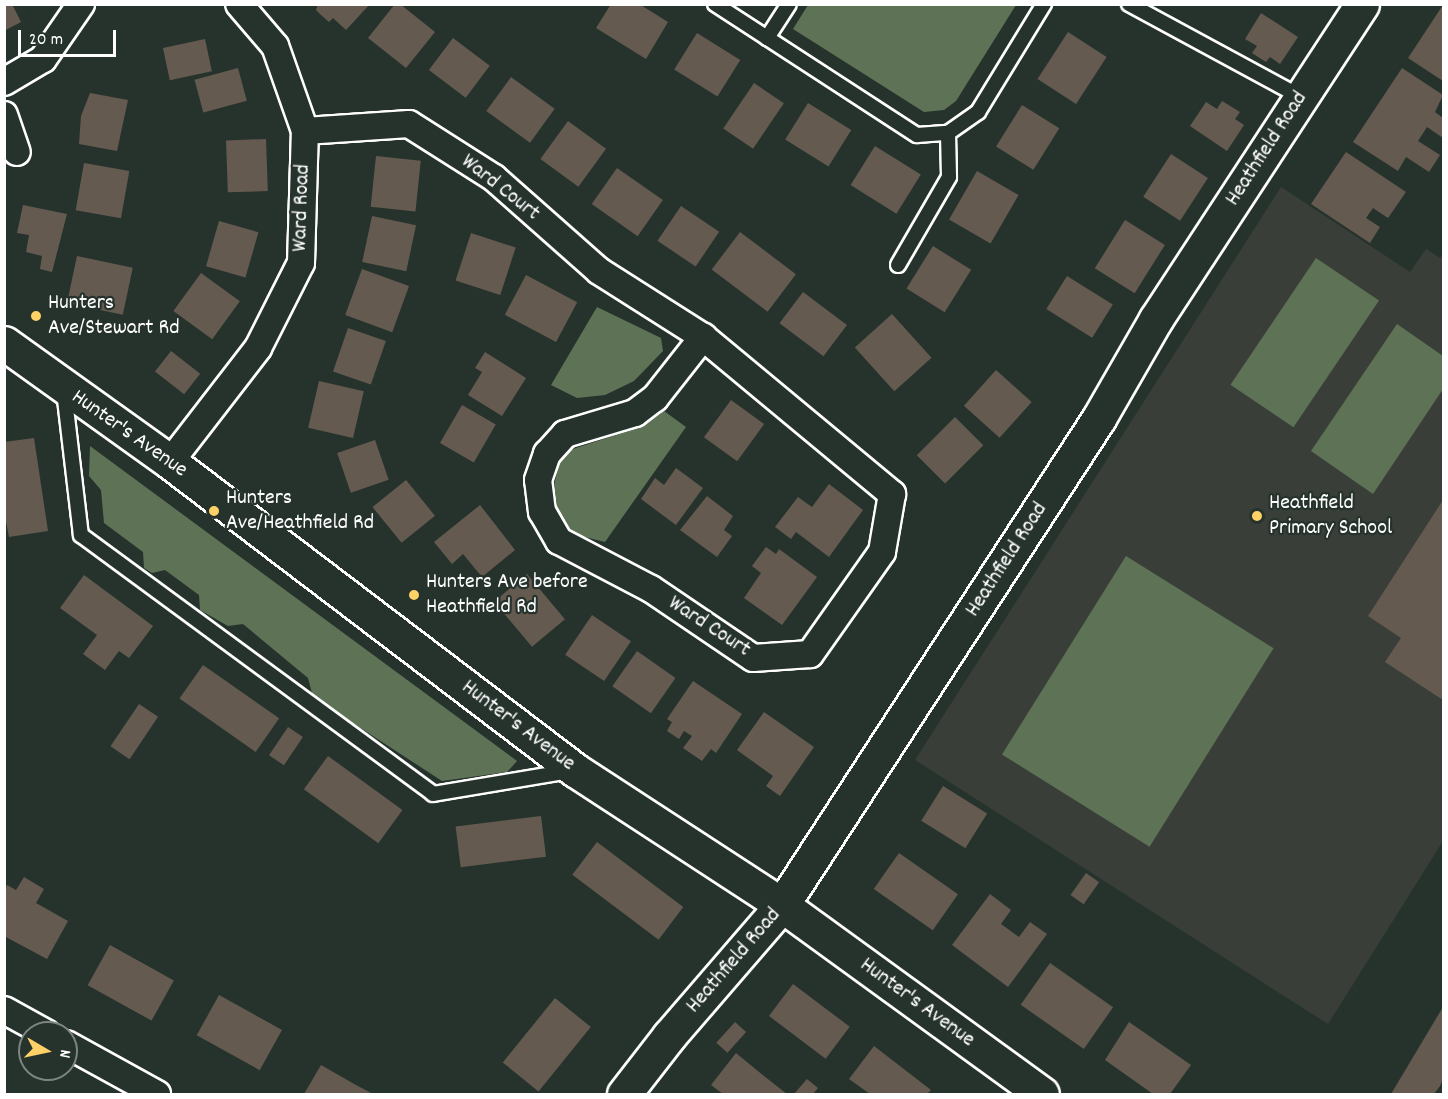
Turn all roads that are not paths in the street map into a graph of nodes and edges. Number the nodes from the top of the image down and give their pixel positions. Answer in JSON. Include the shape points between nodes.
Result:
{"nodes":[{"id":1,"x":81,"y":4,"type":"edge"},
{"id":2,"x":239,"y":4,"type":"edge"},
{"id":3,"x":715,"y":4,"type":"edge"},
{"id":4,"x":789,"y":4,"type":"edge"},
{"id":5,"x":1044,"y":4,"type":"edge"},
{"id":6,"x":1130,"y":4,"type":"edge"},
{"id":7,"x":1362,"y":4,"type":"edge"},
{"id":8,"x":767,"y":38,"type":"junction"},
{"id":9,"x":4,"y":82,"type":"edge"},
{"id":10,"x":1301,"y":97,"type":"junction"},
{"id":11,"x":4,"y":115,"type":"edge"},
{"id":12,"x":305,"y":131,"type":"junction"},
{"id":13,"x":948,"y":133,"type":"junction"},
{"id":14,"x":17,"y":152,"type":"dead end"},
{"id":15,"x":898,"y":265,"type":"dead end"},
{"id":16,"x":703,"y":337,"type":"junction"},
{"id":17,"x":4,"y":343,"type":"edge"},
{"id":18,"x":64,"y":388,"type":"junction"},
{"id":19,"x":170,"y":462,"type":"junction"},
{"id":20,"x":575,"y":770,"type":"junction"},
{"id":21,"x":782,"y":905,"type":"junction"},
{"id":22,"x":4,"y":1010,"type":"edge"},
{"id":23,"x":24,"y":1021,"type":"edge"},
{"id":24,"x":78,"y":1051,"type":"edge"},
{"id":25,"x":636,"y":1090,"type":"edge"},
{"id":26,"x":157,"y":1095,"type":"edge"},
{"id":27,"x":1042,"y":1095,"type":"edge"}],
"edges":[{"from":1,"to":9,"type":"street","via":[[43,59]]},
{"from":2,"to":12,"type":"street","name":"Ward Road","via":[[275,46]]},
{"from":3,"to":8,"type":"lane"},
{"from":4,"to":8,"type":"lane"},
{"from":5,"to":13,"type":"lane","via":[[978,112]]},
{"from":6,"to":10,"type":"lane"},
{"from":7,"to":10,"type":"main road","name":"Heathfield Road"},
{"from":8,"to":13,"type":"lane","via":[[917,135]]},
{"from":10,"to":21,"type":"main road","name":"Heathfield Road","via":[[1156,319],[1099,418]]},
{"from":11,"to":14,"type":"street"},
{"from":12,"to":16,"type":"street","name":"Ward Court","via":[[409,124],[494,178],[598,271]]},
{"from":12,"to":19,"type":"street","name":"Ward Road","via":[[301,263],[258,348]]},
{"from":13,"to":15,"type":"lane","via":[[950,177]]},
{"from":16,"to":16,"type":"street","name":"Ward Court","via":[[655,398],[634,412],[565,434],[547,454],[537,480],[542,512],[559,541],[651,589],[753,658],[810,654],[882,552],[892,494]]},
{"from":17,"to":18,"type":"main road","name":"Hunter's Avenue"},
{"from":18,"to":19,"type":"main road","name":"Hunter's Avenue"},
{"from":18,"to":20,"type":"lane","via":[[81,535],[433,794]]},
{"from":19,"to":20,"type":"main road","name":"Hunter's Avenue"},
{"from":20,"to":21,"type":"main road","name":"Hunter's Avenue"},
{"from":21,"to":25,"type":"main road","name":"Heathfield Road","via":[[669,1036]]},
{"from":21,"to":27,"type":"main road","name":"Hunter's Avenue"},
{"from":22,"to":23,"type":"street"},
{"from":24,"to":26,"type":"street"}]}
